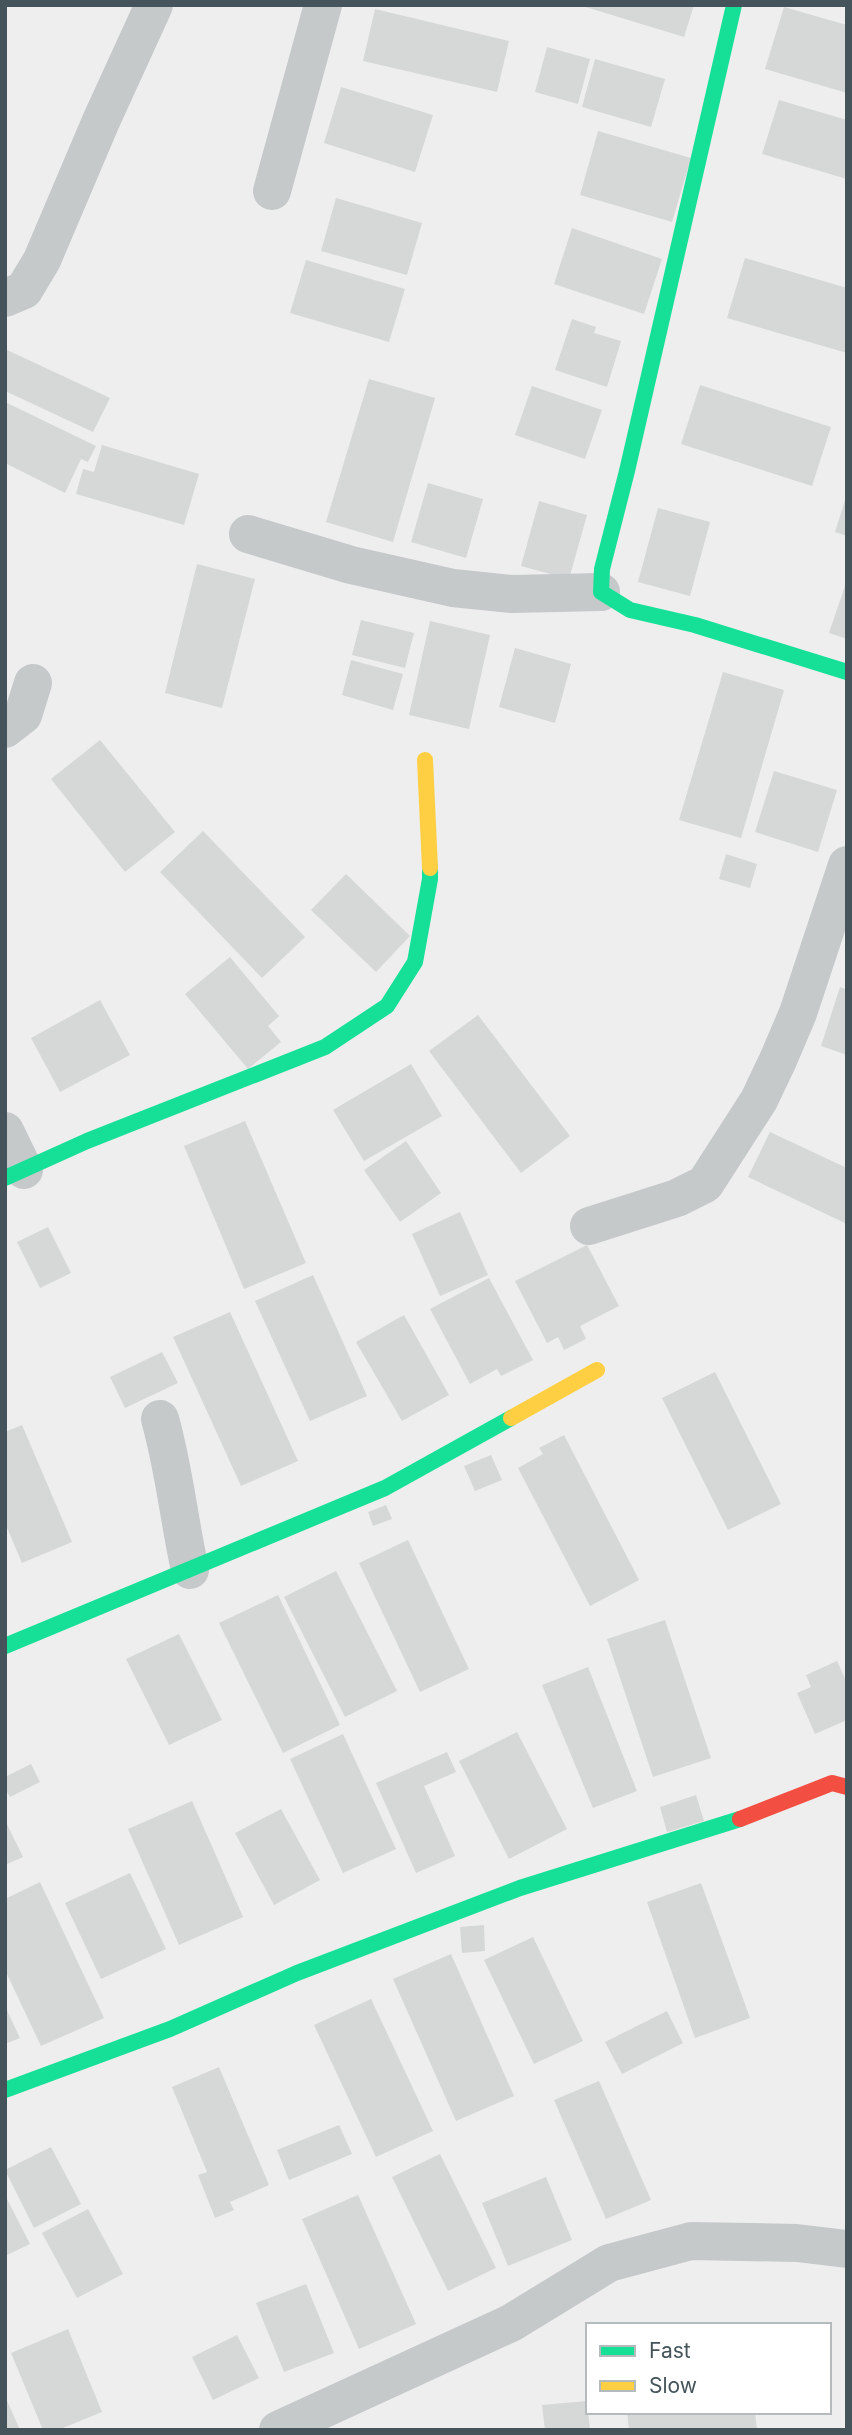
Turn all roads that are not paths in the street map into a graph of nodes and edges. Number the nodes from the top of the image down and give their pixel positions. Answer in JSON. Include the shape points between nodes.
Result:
{"nodes":[{"id":1,"x":154,"y":5,"type":"edge"},
{"id":2,"x":323,"y":5,"type":"edge"},
{"id":3,"x":734,"y":5,"type":"edge"},
{"id":4,"x":272,"y":191,"type":"dead end"},
{"id":5,"x":5,"y":298,"type":"edge"},
{"id":6,"x":248,"y":534,"type":"dead end"},
{"id":7,"x":601,"y":592,"type":"junction"},
{"id":8,"x":847,"y":672,"type":"edge"},
{"id":9,"x":33,"y":683,"type":"dead end"},
{"id":10,"x":5,"y":729,"type":"edge"},
{"id":11,"x":425,"y":760,"type":"dead end"},
{"id":12,"x":847,"y":865,"type":"edge"},
{"id":13,"x":5,"y":1131,"type":"edge"},
{"id":14,"x":15,"y":1174,"type":"edge"},
{"id":15,"x":589,"y":1226,"type":"dead end"},
{"id":16,"x":597,"y":1370,"type":"dead end"},
{"id":17,"x":160,"y":1419,"type":"dead end"},
{"id":18,"x":190,"y":1570,"type":"junction"},
{"id":19,"x":5,"y":1646,"type":"edge"},
{"id":20,"x":847,"y":1787,"type":"edge"},
{"id":21,"x":5,"y":2090,"type":"edge"},
{"id":22,"x":847,"y":2249,"type":"edge"},
{"id":23,"x":278,"y":2430,"type":"edge"}],
"edges":[{"from":1,"to":5,"type":"street","via":[[42,260],[24,290]]},
{"from":2,"to":4,"type":"street"},
{"from":3,"to":7,"type":"street","via":[[602,569]]},
{"from":6,"to":7,"type":"street","via":[[351,565],[453,588],[512,594]]},
{"from":7,"to":8,"type":"street","via":[[630,610]]},
{"from":9,"to":10,"type":"street","via":[[23,715]]},
{"from":11,"to":14,"type":"street","via":[[430,879],[415,962],[387,1006],[325,1046]]},
{"from":12,"to":15,"type":"street","via":[[799,1013],[759,1100],[705,1184],[677,1198]]},
{"from":13,"to":14,"type":"street"},
{"from":16,"to":18,"type":"street","via":[[385,1488]]},
{"from":17,"to":18,"type":"street"},
{"from":18,"to":19,"type":"street"},
{"from":20,"to":21,"type":"street","via":[[832,1783],[724,1825],[520,1888]]},
{"from":22,"to":23,"type":"street","via":[[691,2241],[609,2263],[511,2323]]}]}
